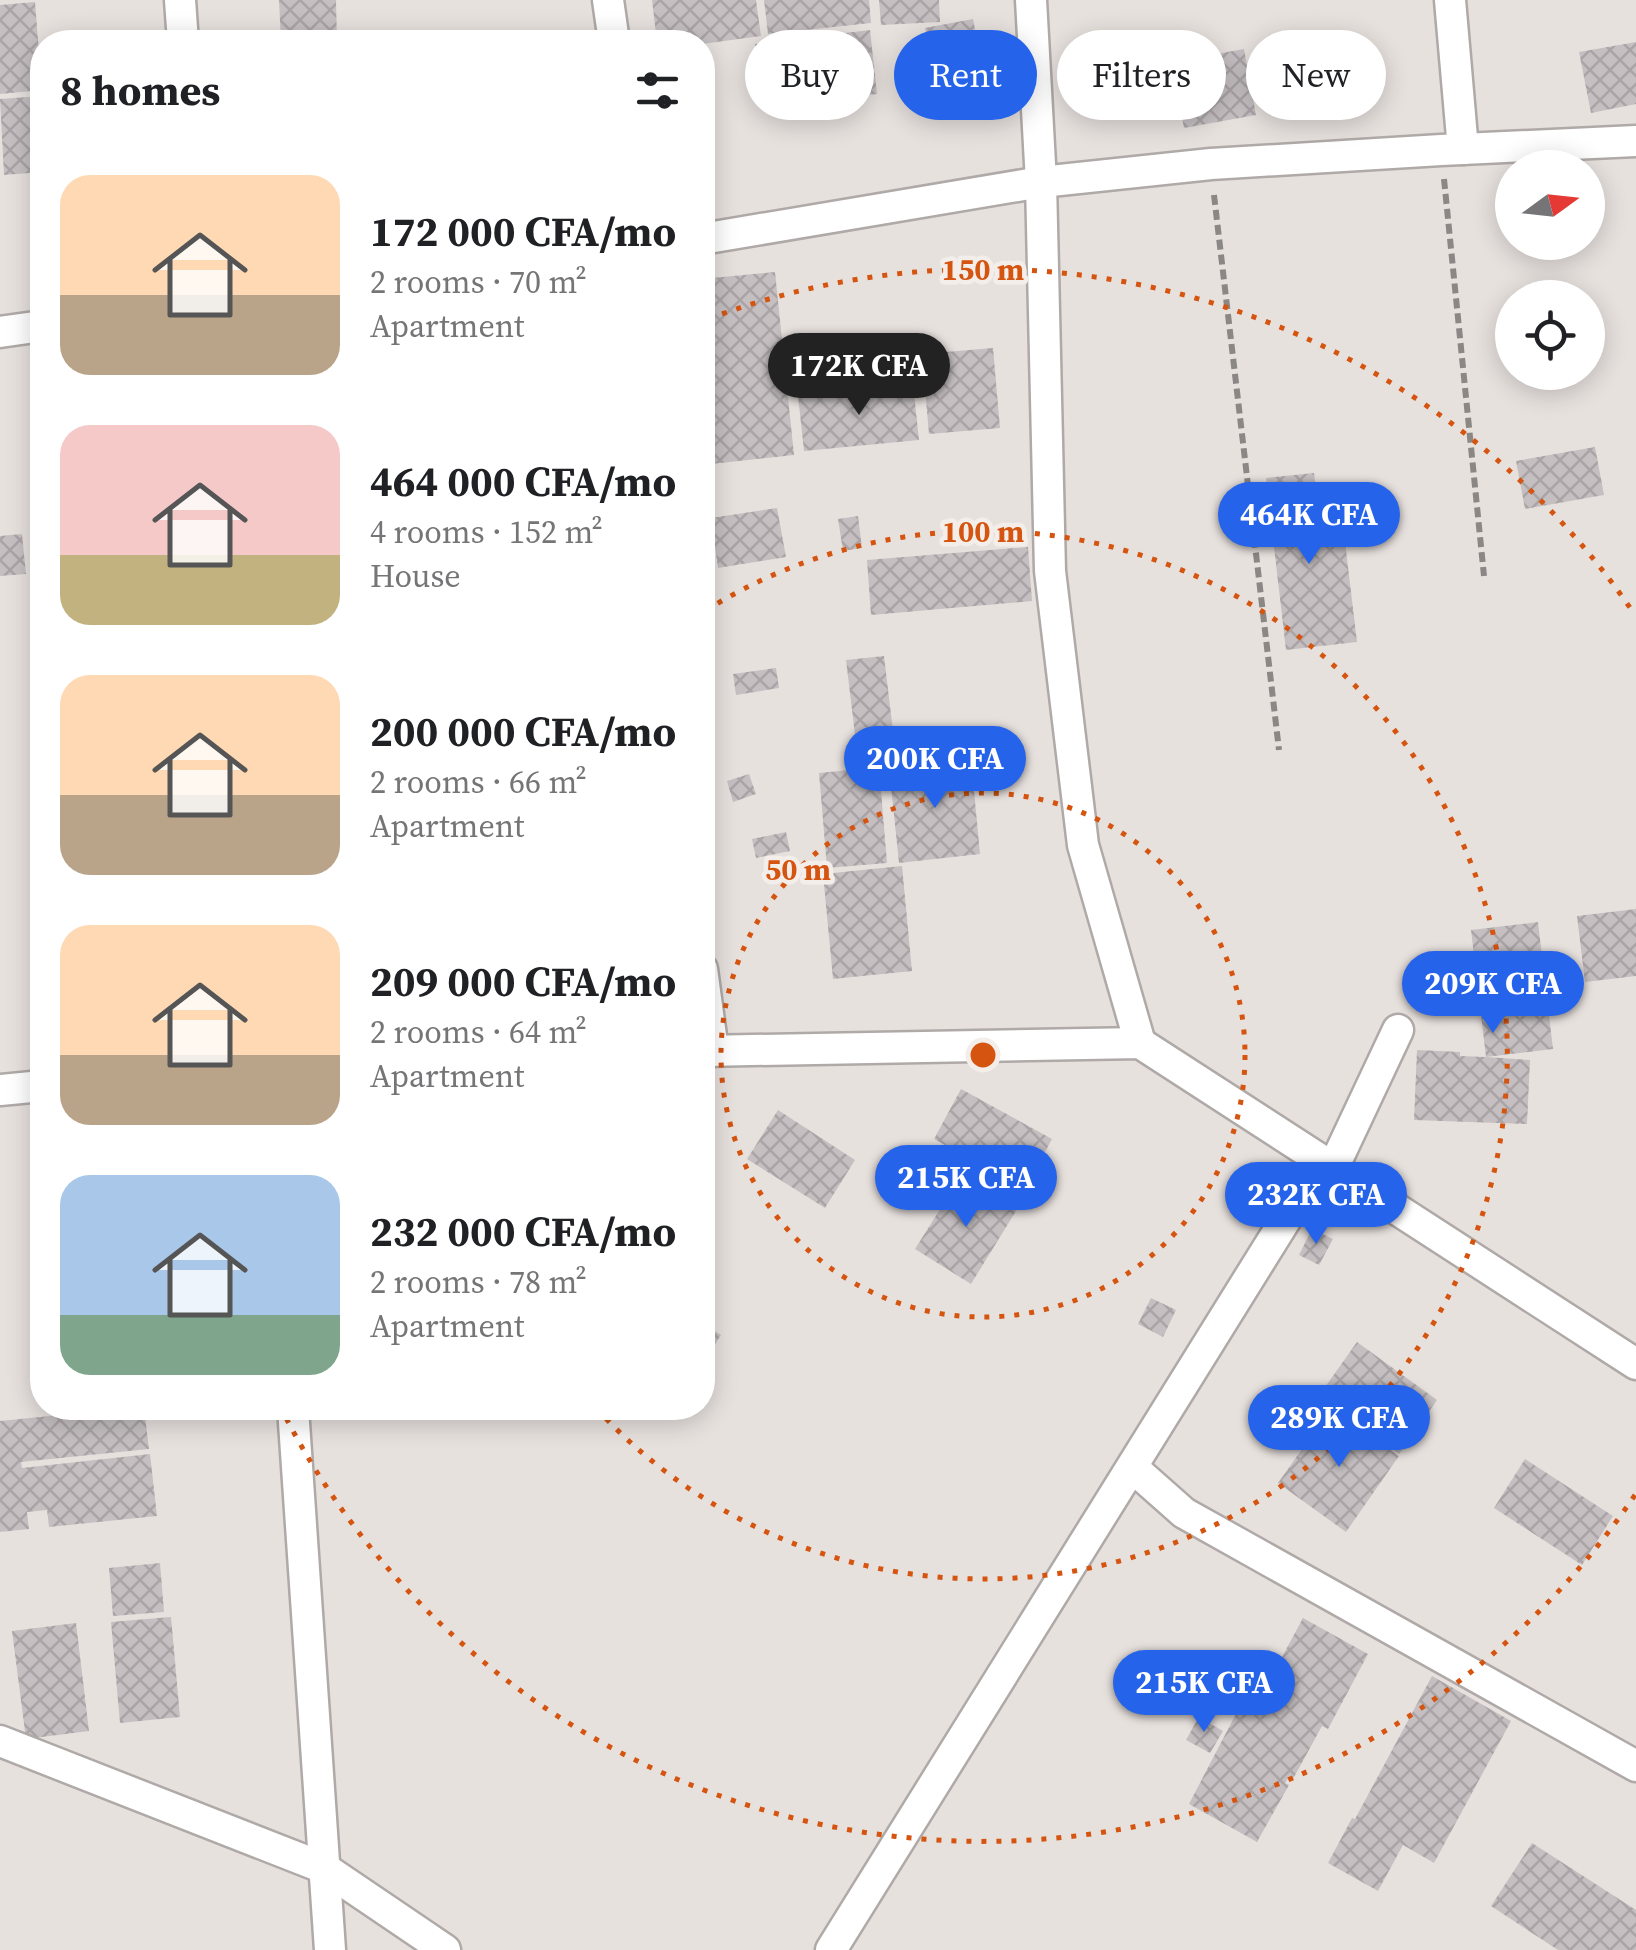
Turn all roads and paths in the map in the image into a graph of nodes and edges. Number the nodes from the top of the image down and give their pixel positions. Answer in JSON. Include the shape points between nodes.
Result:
{"nodes":[{"id":1,"x":180,"y":0,"type":"edge"},
{"id":2,"x":608,"y":0,"type":"edge"},
{"id":3,"x":1031,"y":0,"type":"edge"},
{"id":4,"x":1450,"y":0,"type":"edge"},
{"id":5,"x":183,"y":30,"type":"edge"},
{"id":6,"x":612,"y":30,"type":"edge"},
{"id":7,"x":1636,"y":141,"type":"edge"},
{"id":8,"x":1452,"y":149,"type":"junction"},
{"id":9,"x":1211,"y":164,"type":"junction"},
{"id":10,"x":1041,"y":182,"type":"junction"},
{"id":11,"x":715,"y":237,"type":"edge"},
{"id":12,"x":30,"y":328,"type":"edge"},
{"id":13,"x":0,"y":332,"type":"edge"},
{"id":14,"x":1484,"y":576,"type":"dead end"},
{"id":15,"x":1279,"y":750,"type":"dead end"},
{"id":16,"x":1398,"y":1030,"type":"dead end"},
{"id":17,"x":1140,"y":1044,"type":"junction"},
{"id":18,"x":715,"y":1051,"type":"edge"},
{"id":19,"x":30,"y":1087,"type":"edge"},
{"id":20,"x":0,"y":1090,"type":"edge"},
{"id":21,"x":1322,"y":1161,"type":"junction"},
{"id":22,"x":1636,"y":1364,"type":"edge"},
{"id":23,"x":295,"y":1420,"type":"edge"},
{"id":24,"x":1132,"y":1467,"type":"junction"},
{"id":25,"x":0,"y":1742,"type":"edge"},
{"id":26,"x":1636,"y":1766,"type":"edge"},
{"id":27,"x":324,"y":1868,"type":"junction"},
{"id":28,"x":330,"y":1950,"type":"edge"},
{"id":29,"x":445,"y":1950,"type":"edge"},
{"id":30,"x":831,"y":1950,"type":"edge"}],
"edges":[{"from":1,"to":5,"type":"street"},
{"from":2,"to":6,"type":"street"},
{"from":3,"to":10,"type":"street"},
{"from":4,"to":8,"type":"street"},
{"from":7,"to":8,"type":"street"},
{"from":8,"to":9,"type":"street"},
{"from":8,"to":14,"type":"path"},
{"from":9,"to":10,"type":"street"},
{"from":9,"to":15,"type":"path"},
{"from":10,"to":11,"type":"street"},
{"from":10,"to":17,"type":"street","via":[[1050,571],[1083,845]]},
{"from":12,"to":13,"type":"street"},
{"from":16,"to":21,"type":"street","via":[[1334,1166]]},
{"from":17,"to":18,"type":"street"},
{"from":17,"to":21,"type":"street"},
{"from":19,"to":20,"type":"street"},
{"from":21,"to":22,"type":"street"},
{"from":21,"to":24,"type":"street"},
{"from":23,"to":27,"type":"street"},
{"from":24,"to":26,"type":"street","via":[[1184,1512]]},
{"from":24,"to":30,"type":"street"},
{"from":25,"to":27,"type":"street"},
{"from":27,"to":28,"type":"street"},
{"from":27,"to":29,"type":"street"}]}
